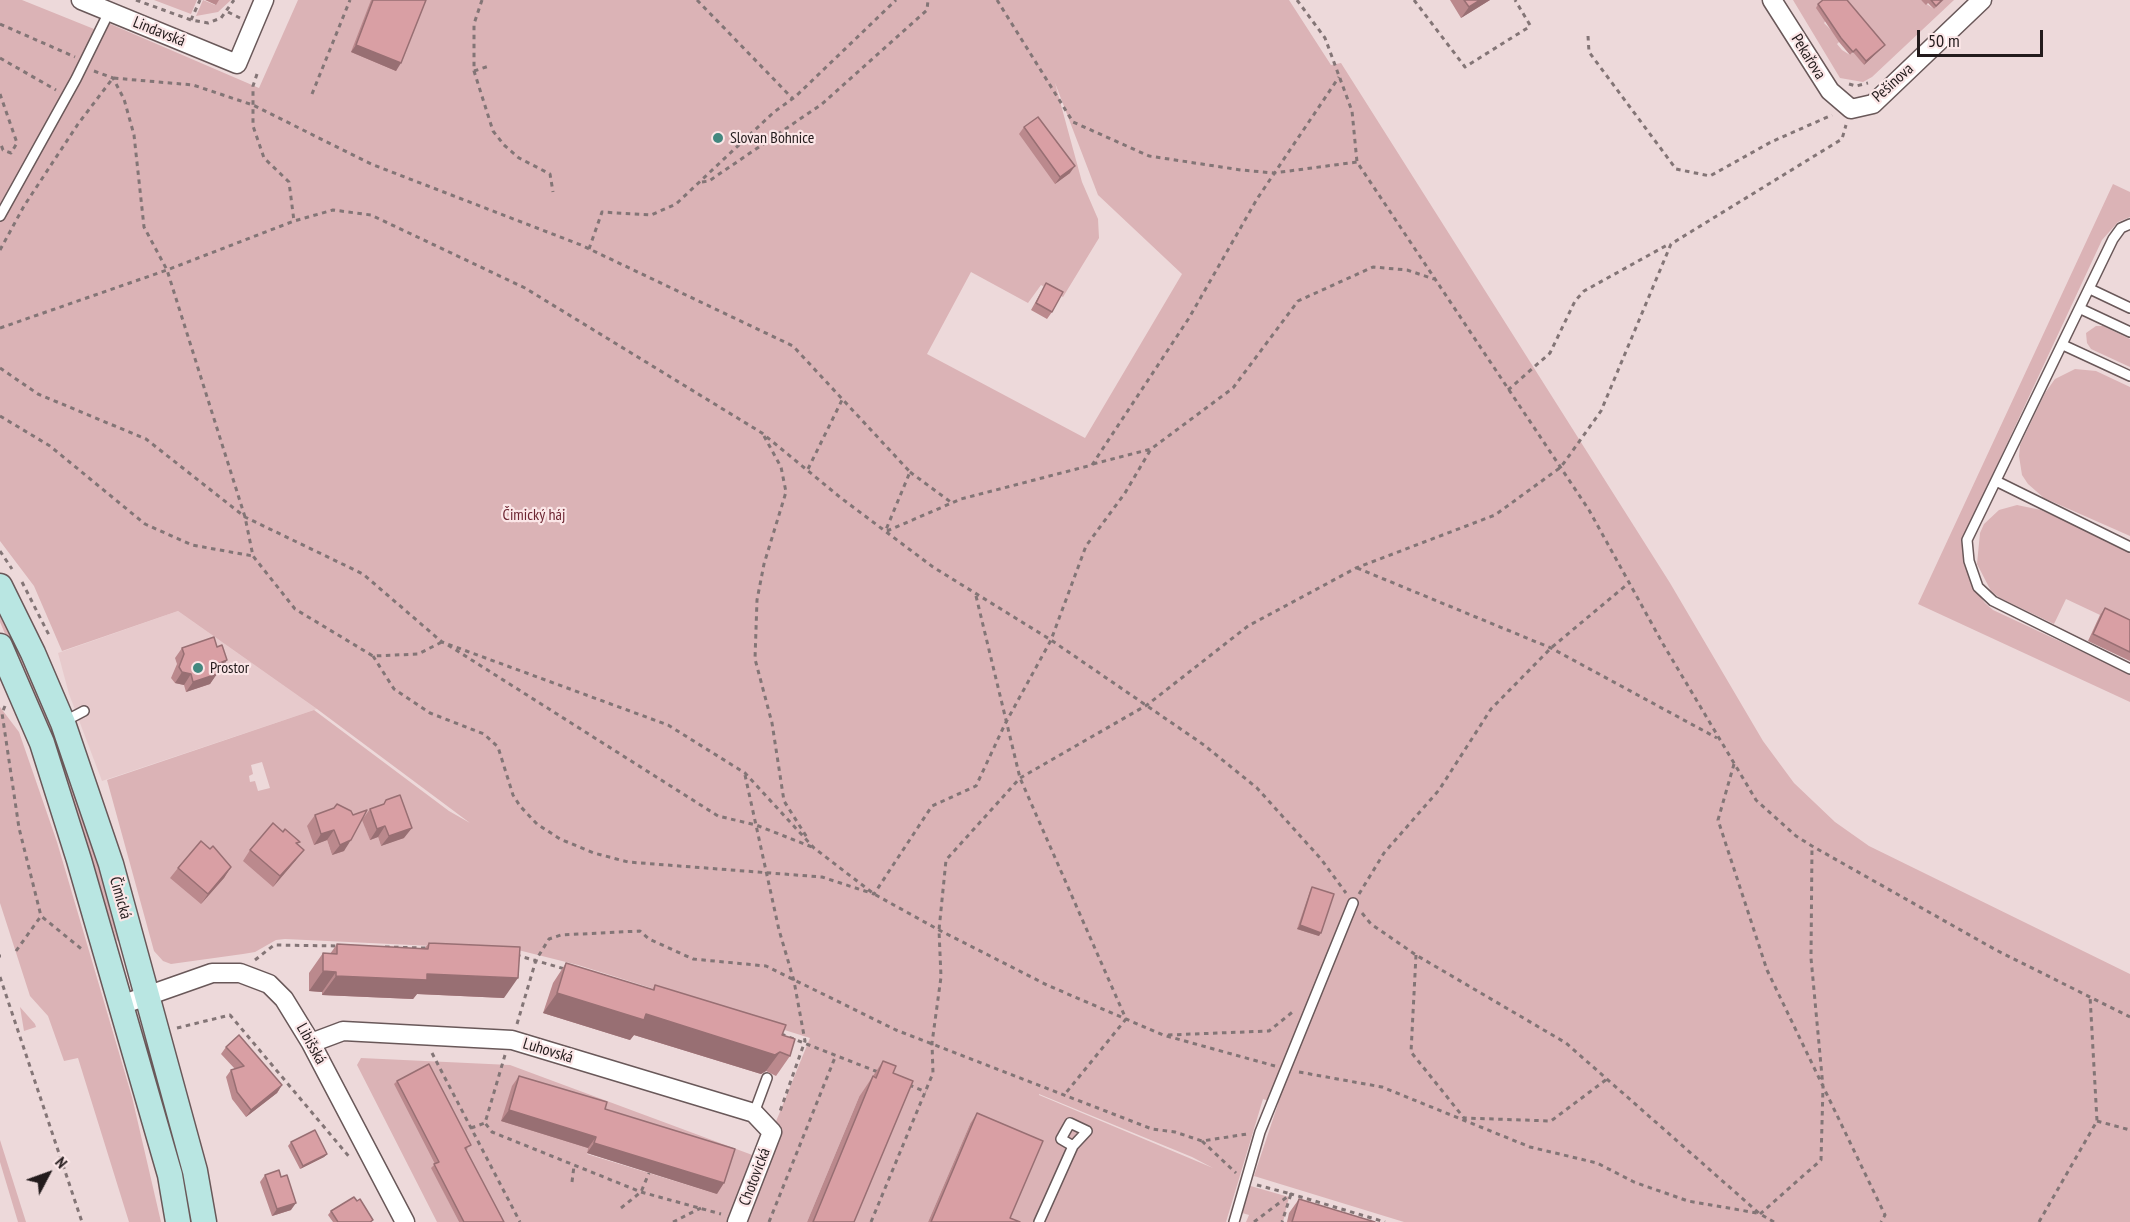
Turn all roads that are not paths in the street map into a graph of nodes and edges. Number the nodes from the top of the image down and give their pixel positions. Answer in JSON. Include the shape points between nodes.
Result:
{"nodes":[{"id":1,"x":81,"y":0,"type":"edge"},
{"id":2,"x":264,"y":0,"type":"edge"},
{"id":3,"x":1772,"y":0,"type":"edge"},
{"id":4,"x":1982,"y":0,"type":"edge"},
{"id":5,"x":109,"y":12,"type":"junction"},
{"id":6,"x":1851,"y":109,"type":"joint"},
{"id":7,"x":0,"y":216,"type":"edge"},
{"id":8,"x":2130,"y":224,"type":"edge"},
{"id":9,"x":2090,"y":289,"type":"junction"},
{"id":10,"x":2130,"y":308,"type":"edge"},
{"id":11,"x":2081,"y":309,"type":"junction"},
{"id":12,"x":2130,"y":332,"type":"edge"},
{"id":13,"x":2063,"y":345,"type":"junction"},
{"id":14,"x":2130,"y":376,"type":"edge"},
{"id":15,"x":1996,"y":481,"type":"junction"},
{"id":16,"x":2130,"y":547,"type":"edge"},
{"id":17,"x":0,"y":586,"type":"edge"},
{"id":18,"x":0,"y":646,"type":"edge"},
{"id":19,"x":2130,"y":669,"type":"edge"},
{"id":20,"x":84,"y":711,"type":"dead end"},
{"id":21,"x":63,"y":723,"type":"junction"},
{"id":22,"x":1353,"y":903,"type":"road end"},
{"id":23,"x":148,"y":995,"type":"junction"},
{"id":24,"x":121,"y":1005,"type":"junction"},
{"id":25,"x":311,"y":1043,"type":"junction"},
{"id":26,"x":767,"y":1078,"type":"dead end"},
{"id":27,"x":754,"y":1113,"type":"junction"},
{"id":28,"x":772,"y":1132,"type":"joint"},
{"id":29,"x":1073,"y":1146,"type":"dead end"},
{"id":30,"x":738,"y":1221,"type":"edge"},
{"id":31,"x":178,"y":1222,"type":"edge"},
{"id":32,"x":204,"y":1222,"type":"edge"},
{"id":33,"x":405,"y":1222,"type":"edge"},
{"id":34,"x":1039,"y":1222,"type":"edge"},
{"id":35,"x":1234,"y":1222,"type":"edge"}],
"edges":[{"from":1,"to":5,"type":"street","name":"Lindavská"},
{"from":2,"to":5,"type":"street","name":"Lindavská","via":[[237,64]]},
{"from":3,"to":6,"type":"street","name":"Pekařova","via":[[1830,91]]},
{"from":4,"to":6,"type":"street","name":"Pešinova","via":[[1873,104]]},
{"from":5,"to":7,"type":"lane"},
{"from":8,"to":9,"type":"lane","via":[[2113,238]]},
{"from":9,"to":10,"type":"lane"},
{"from":9,"to":11,"type":"lane"},
{"from":11,"to":12,"type":"lane"},
{"from":11,"to":13,"type":"lane"},
{"from":13,"to":14,"type":"lane"},
{"from":13,"to":15,"type":"lane"},
{"from":15,"to":16,"type":"lane"},
{"from":15,"to":19,"type":"lane","via":[[1967,540],[1978,587],[2002,606]]},
{"from":17,"to":21,"type":"main road","name":"Čimická"},
{"from":18,"to":24,"type":"main road","name":"Čimická","via":[[42,743]]},
{"from":20,"to":21,"type":"lane"},
{"from":21,"to":23,"type":"main road","name":"Čimická","via":[[111,864]]},
{"from":22,"to":35,"type":"lane","via":[[1260,1132]]},
{"from":23,"to":24,"type":"street","name":"Libišská"},
{"from":23,"to":25,"type":"street","name":"Libišská","via":[[212,973],[240,973],[269,984],[284,999]]},
{"from":23,"to":32,"type":"main road","name":"Čimická","via":[[195,1171]]},
{"from":24,"to":31,"type":"main road","name":"Čimická","via":[[170,1174]]},
{"from":25,"to":27,"type":"street","name":"Luhovská","via":[[343,1031],[512,1040]]},
{"from":25,"to":33,"type":"street","name":"Libišská"},
{"from":26,"to":27,"type":"lane"},
{"from":27,"to":28,"type":"street","name":"Luhovská"},
{"from":28,"to":30,"type":"street","name":"Chotovická"},
{"from":29,"to":34,"type":"lane"}]}
